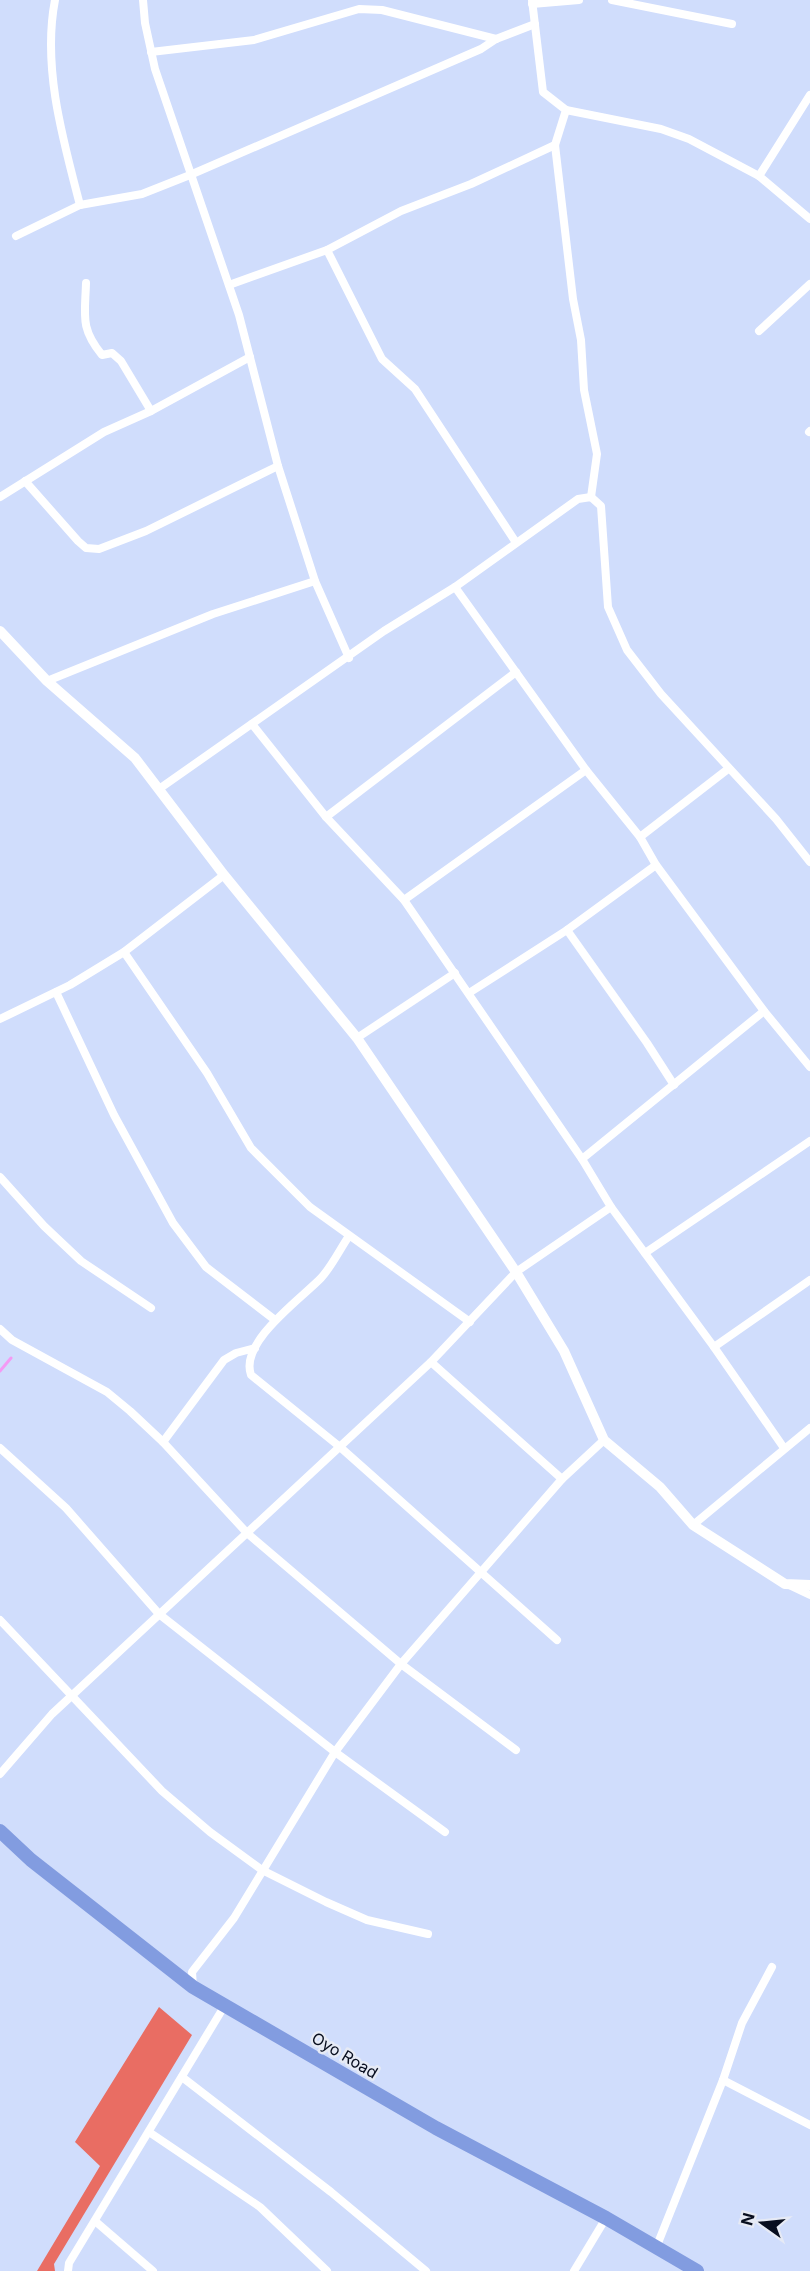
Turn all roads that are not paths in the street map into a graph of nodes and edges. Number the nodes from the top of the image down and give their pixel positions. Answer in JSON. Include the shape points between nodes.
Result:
{"nodes":[{"id":1,"x":55,"y":0,"type":"edge"},
{"id":2,"x":143,"y":0,"type":"edge"},
{"id":3,"x":579,"y":0,"type":"edge"},
{"id":4,"x":612,"y":0,"type":"edge"},
{"id":5,"x":532,"y":2,"type":"edge"},
{"id":6,"x":535,"y":24,"type":"junction"},
{"id":7,"x":732,"y":24,"type":"dead end"},
{"id":8,"x":496,"y":39,"type":"junction"},
{"id":9,"x":151,"y":52,"type":"junction"},
{"id":10,"x":810,"y":95,"type":"edge"},
{"id":11,"x":566,"y":110,"type":"junction"},
{"id":12,"x":555,"y":145,"type":"junction"},
{"id":13,"x":190,"y":175,"type":"junction"},
{"id":14,"x":759,"y":176,"type":"junction"},
{"id":15,"x":80,"y":205,"type":"junction"},
{"id":16,"x":810,"y":219,"type":"edge"},
{"id":17,"x":16,"y":236,"type":"dead end"},
{"id":18,"x":327,"y":250,"type":"junction"},
{"id":19,"x":86,"y":283,"type":"dead end"},
{"id":20,"x":810,"y":284,"type":"edge"},
{"id":21,"x":229,"y":285,"type":"junction"},
{"id":22,"x":759,"y":331,"type":"dead end"},
{"id":23,"x":250,"y":357,"type":"junction"},
{"id":24,"x":151,"y":411,"type":"junction"},
{"id":25,"x":278,"y":466,"type":"junction"},
{"id":26,"x":25,"y":481,"type":"junction"},
{"id":27,"x":0,"y":497,"type":"edge"},
{"id":28,"x":591,"y":497,"type":"junction"},
{"id":29,"x":515,"y":542,"type":"junction"},
{"id":30,"x":315,"y":581,"type":"junction"},
{"id":31,"x":455,"y":587,"type":"junction"},
{"id":32,"x":0,"y":631,"type":"edge"},
{"id":33,"x":349,"y":658,"type":"junction"},
{"id":34,"x":516,"y":672,"type":"junction"},
{"id":35,"x":47,"y":681,"type":"junction"},
{"id":36,"x":252,"y":724,"type":"junction"},
{"id":37,"x":728,"y":769,"type":"junction"},
{"id":38,"x":586,"y":770,"type":"junction"},
{"id":39,"x":159,"y":789,"type":"junction"},
{"id":40,"x":326,"y":818,"type":"junction"},
{"id":41,"x":640,"y":837,"type":"junction"},
{"id":42,"x":810,"y":862,"type":"edge"},
{"id":43,"x":656,"y":865,"type":"junction"},
{"id":44,"x":224,"y":874,"type":"junction"},
{"id":45,"x":404,"y":900,"type":"junction"},
{"id":46,"x":567,"y":930,"type":"junction"},
{"id":47,"x":124,"y":952,"type":"junction"},
{"id":48,"x":455,"y":973,"type":"junction"},
{"id":49,"x":56,"y":992,"type":"junction"},
{"id":50,"x":469,"y":993,"type":"junction"},
{"id":51,"x":764,"y":1011,"type":"junction"},
{"id":52,"x":0,"y":1019,"type":"edge"},
{"id":53,"x":357,"y":1038,"type":"junction"},
{"id":54,"x":810,"y":1067,"type":"edge"},
{"id":55,"x":674,"y":1085,"type":"junction"},
{"id":56,"x":810,"y":1141,"type":"edge"},
{"id":57,"x":582,"y":1160,"type":"junction"},
{"id":58,"x":0,"y":1177,"type":"edge"},
{"id":59,"x":611,"y":1207,"type":"junction"},
{"id":60,"x":349,"y":1236,"type":"junction"},
{"id":61,"x":645,"y":1253,"type":"junction"},
{"id":62,"x":516,"y":1272,"type":"junction"},
{"id":63,"x":810,"y":1280,"type":"edge"},
{"id":64,"x":151,"y":1308,"type":"dead end"},
{"id":65,"x":275,"y":1320,"type":"junction"},
{"id":66,"x":470,"y":1322,"type":"junction"},
{"id":67,"x":0,"y":1329,"type":"edge"},
{"id":68,"x":714,"y":1347,"type":"junction"},
{"id":69,"x":255,"y":1348,"type":"junction"},
{"id":70,"x":431,"y":1362,"type":"junction"},
{"id":71,"x":810,"y":1428,"type":"edge"},
{"id":72,"x":604,"y":1440,"type":"junction"},
{"id":73,"x":163,"y":1442,"type":"junction"},
{"id":74,"x":340,"y":1447,"type":"junction"},
{"id":75,"x":0,"y":1448,"type":"edge"},
{"id":76,"x":784,"y":1448,"type":"junction"},
{"id":77,"x":562,"y":1479,"type":"junction"},
{"id":78,"x":693,"y":1525,"type":"junction"},
{"id":79,"x":247,"y":1533,"type":"junction"},
{"id":80,"x":479,"y":1573,"type":"junction"},
{"id":81,"x":785,"y":1584,"type":"junction"},
{"id":82,"x":810,"y":1585,"type":"edge"},
{"id":83,"x":810,"y":1595,"type":"edge"},
{"id":84,"x":159,"y":1614,"type":"junction"},
{"id":85,"x":0,"y":1620,"type":"edge"},
{"id":86,"x":557,"y":1640,"type":"dead end"},
{"id":87,"x":401,"y":1664,"type":"junction"},
{"id":88,"x":72,"y":1696,"type":"junction"},
{"id":89,"x":516,"y":1750,"type":"dead end"},
{"id":90,"x":335,"y":1752,"type":"junction"},
{"id":91,"x":0,"y":1774,"type":"edge"},
{"id":92,"x":0,"y":1831,"type":"edge"},
{"id":93,"x":445,"y":1832,"type":"dead end"},
{"id":94,"x":262,"y":1870,"type":"junction"},
{"id":95,"x":428,"y":1934,"type":"dead end"},
{"id":96,"x":772,"y":1968,"type":"dead end"},
{"id":97,"x":193,"y":1987,"type":"junction"},
{"id":98,"x":225,"y":2005,"type":"junction"},
{"id":99,"x":182,"y":2077,"type":"junction"},
{"id":100,"x":723,"y":2080,"type":"junction"},
{"id":101,"x":810,"y":2125,"type":"edge"},
{"id":102,"x":149,"y":2132,"type":"junction"},
{"id":103,"x":606,"y":2218,"type":"junction"},
{"id":104,"x":94,"y":2221,"type":"junction"},
{"id":105,"x":656,"y":2248,"type":"junction"},
{"id":106,"x":68,"y":2271,"type":"edge"},
{"id":107,"x":153,"y":2271,"type":"edge"},
{"id":108,"x":327,"y":2271,"type":"edge"},
{"id":109,"x":426,"y":2271,"type":"edge"},
{"id":110,"x":574,"y":2271,"type":"edge"},
{"id":111,"x":697,"y":2271,"type":"edge"}],
"edges":[{"from":1,"to":15,"type":"street","via":[[50,32],[56,93]]},
{"from":2,"to":9,"type":"street"},
{"from":3,"to":5,"type":"street"},
{"from":4,"to":7,"type":"street"},
{"from":5,"to":6,"type":"street"},
{"from":6,"to":8,"type":"street"},
{"from":6,"to":11,"type":"street","via":[[543,92]]},
{"from":8,"to":9,"type":"street","via":[[382,10],[359,9],[254,40]]},
{"from":8,"to":13,"type":"street","via":[[481,49]]},
{"from":9,"to":13,"type":"street"},
{"from":10,"to":14,"type":"street"},
{"from":11,"to":12,"type":"street"},
{"from":11,"to":14,"type":"street","via":[[661,129],[689,139]]},
{"from":12,"to":18,"type":"street","via":[[402,211]]},
{"from":12,"to":28,"type":"street","via":[[584,390],[597,454]]},
{"from":13,"to":15,"type":"street","via":[[142,194]]},
{"from":13,"to":21,"type":"street"},
{"from":14,"to":16,"type":"street"},
{"from":15,"to":17,"type":"street"},
{"from":18,"to":21,"type":"street"},
{"from":18,"to":29,"type":"street","via":[[382,359],[415,389]]},
{"from":19,"to":24,"type":"street","via":[[85,326],[90,337],[102,355],[112,353],[121,361]]},
{"from":20,"to":22,"type":"street"},
{"from":21,"to":23,"type":"street"},
{"from":23,"to":24,"type":"street"},
{"from":23,"to":25,"type":"street"},
{"from":24,"to":26,"type":"street","via":[[104,432]]},
{"from":25,"to":26,"type":"street","via":[[146,531],[99,549],[86,548],[78,541]]},
{"from":25,"to":30,"type":"street"},
{"from":26,"to":27,"type":"street"},
{"from":28,"to":29,"type":"street","via":[[578,498]]},
{"from":28,"to":37,"type":"street","via":[[601,506],[608,607],[627,650]]},
{"from":29,"to":31,"type":"street"},
{"from":30,"to":33,"type":"street"},
{"from":30,"to":35,"type":"street","via":[[213,614]]},
{"from":31,"to":33,"type":"street"},
{"from":31,"to":34,"type":"street"},
{"from":32,"to":35,"type":"street"},
{"from":33,"to":36,"type":"street"},
{"from":34,"to":38,"type":"street"},
{"from":34,"to":40,"type":"street"},
{"from":35,"to":39,"type":"street","via":[[135,758]]},
{"from":36,"to":39,"type":"street"},
{"from":36,"to":40,"type":"street"},
{"from":37,"to":41,"type":"street"},
{"from":37,"to":42,"type":"street"},
{"from":38,"to":41,"type":"street"},
{"from":38,"to":45,"type":"street"},
{"from":39,"to":44,"type":"street"},
{"from":40,"to":45,"type":"street"},
{"from":41,"to":43,"type":"street"},
{"from":43,"to":46,"type":"street"},
{"from":43,"to":51,"type":"street"},
{"from":44,"to":47,"type":"street"},
{"from":44,"to":53,"type":"street"},
{"from":45,"to":48,"type":"street"},
{"from":46,"to":50,"type":"street"},
{"from":46,"to":55,"type":"street"},
{"from":47,"to":49,"type":"street"},
{"from":47,"to":60,"type":"street","via":[[207,1073],[251,1148],[310,1207]]},
{"from":48,"to":50,"type":"street"},
{"from":48,"to":53,"type":"street"},
{"from":49,"to":52,"type":"street"},
{"from":49,"to":65,"type":"street","via":[[114,1115],[173,1222],[206,1267]]},
{"from":50,"to":57,"type":"street"},
{"from":51,"to":54,"type":"street"},
{"from":51,"to":55,"type":"street"},
{"from":53,"to":62,"type":"street"},
{"from":55,"to":57,"type":"street"},
{"from":56,"to":61,"type":"street"},
{"from":57,"to":59,"type":"street"},
{"from":58,"to":64,"type":"street","via":[[81,1261]]},
{"from":59,"to":61,"type":"street"},
{"from":59,"to":62,"type":"street"},
{"from":60,"to":65,"type":"street","via":[[322,1277]]},
{"from":60,"to":66,"type":"street"},
{"from":61,"to":68,"type":"street"},
{"from":62,"to":66,"type":"street"},
{"from":62,"to":72,"type":"street","via":[[564,1351]]},
{"from":63,"to":68,"type":"street"},
{"from":65,"to":69,"type":"street"},
{"from":66,"to":70,"type":"street"},
{"from":67,"to":73,"type":"street","via":[[12,1340],[107,1392]]},
{"from":68,"to":76,"type":"street"},
{"from":69,"to":73,"type":"street","via":[[224,1360]]},
{"from":69,"to":74,"type":"street","via":[[249,1364],[251,1375]]},
{"from":70,"to":74,"type":"street"},
{"from":70,"to":77,"type":"street"},
{"from":71,"to":76,"type":"street"},
{"from":72,"to":77,"type":"street"},
{"from":72,"to":78,"type":"street","via":[[660,1487]]},
{"from":73,"to":79,"type":"street"},
{"from":74,"to":79,"type":"street"},
{"from":74,"to":80,"type":"street"},
{"from":75,"to":84,"type":"street","via":[[66,1508]]},
{"from":76,"to":78,"type":"street"},
{"from":77,"to":80,"type":"street"},
{"from":78,"to":81,"type":"street"},
{"from":79,"to":84,"type":"street"},
{"from":79,"to":87,"type":"street"},
{"from":80,"to":86,"type":"street"},
{"from":80,"to":87,"type":"street"},
{"from":81,"to":82,"type":"street"},
{"from":81,"to":83,"type":"street"},
{"from":84,"to":88,"type":"street"},
{"from":84,"to":90,"type":"street"},
{"from":85,"to":88,"type":"street"},
{"from":87,"to":89,"type":"street"},
{"from":87,"to":90,"type":"street"},
{"from":88,"to":91,"type":"street"},
{"from":88,"to":94,"type":"street","via":[[162,1791]]},
{"from":90,"to":93,"type":"street"},
{"from":90,"to":94,"type":"street"},
{"from":92,"to":97,"type":"highway","name":"Oyo Road"},
{"from":94,"to":95,"type":"street","via":[[367,1920]]},
{"from":94,"to":97,"type":"street","via":[[234,1918],[192,1972]]},
{"from":96,"to":100,"type":"street","via":[[742,2023]]},
{"from":97,"to":98,"type":"highway","name":"Oyo Road"},
{"from":98,"to":99,"type":"street"},
{"from":98,"to":103,"type":"highway","name":"Oyo Road","via":[[436,2128]]},
{"from":99,"to":102,"type":"street"},
{"from":99,"to":109,"type":"street"},
{"from":100,"to":101,"type":"street"},
{"from":100,"to":105,"type":"street"},
{"from":102,"to":104,"type":"street"},
{"from":102,"to":108,"type":"street","via":[[260,2207]]},
{"from":103,"to":105,"type":"highway","name":"Oyo Road"},
{"from":103,"to":110,"type":"street"},
{"from":104,"to":106,"type":"street"},
{"from":104,"to":107,"type":"street"},
{"from":105,"to":111,"type":"highway","name":"Oyo Road"}]}
